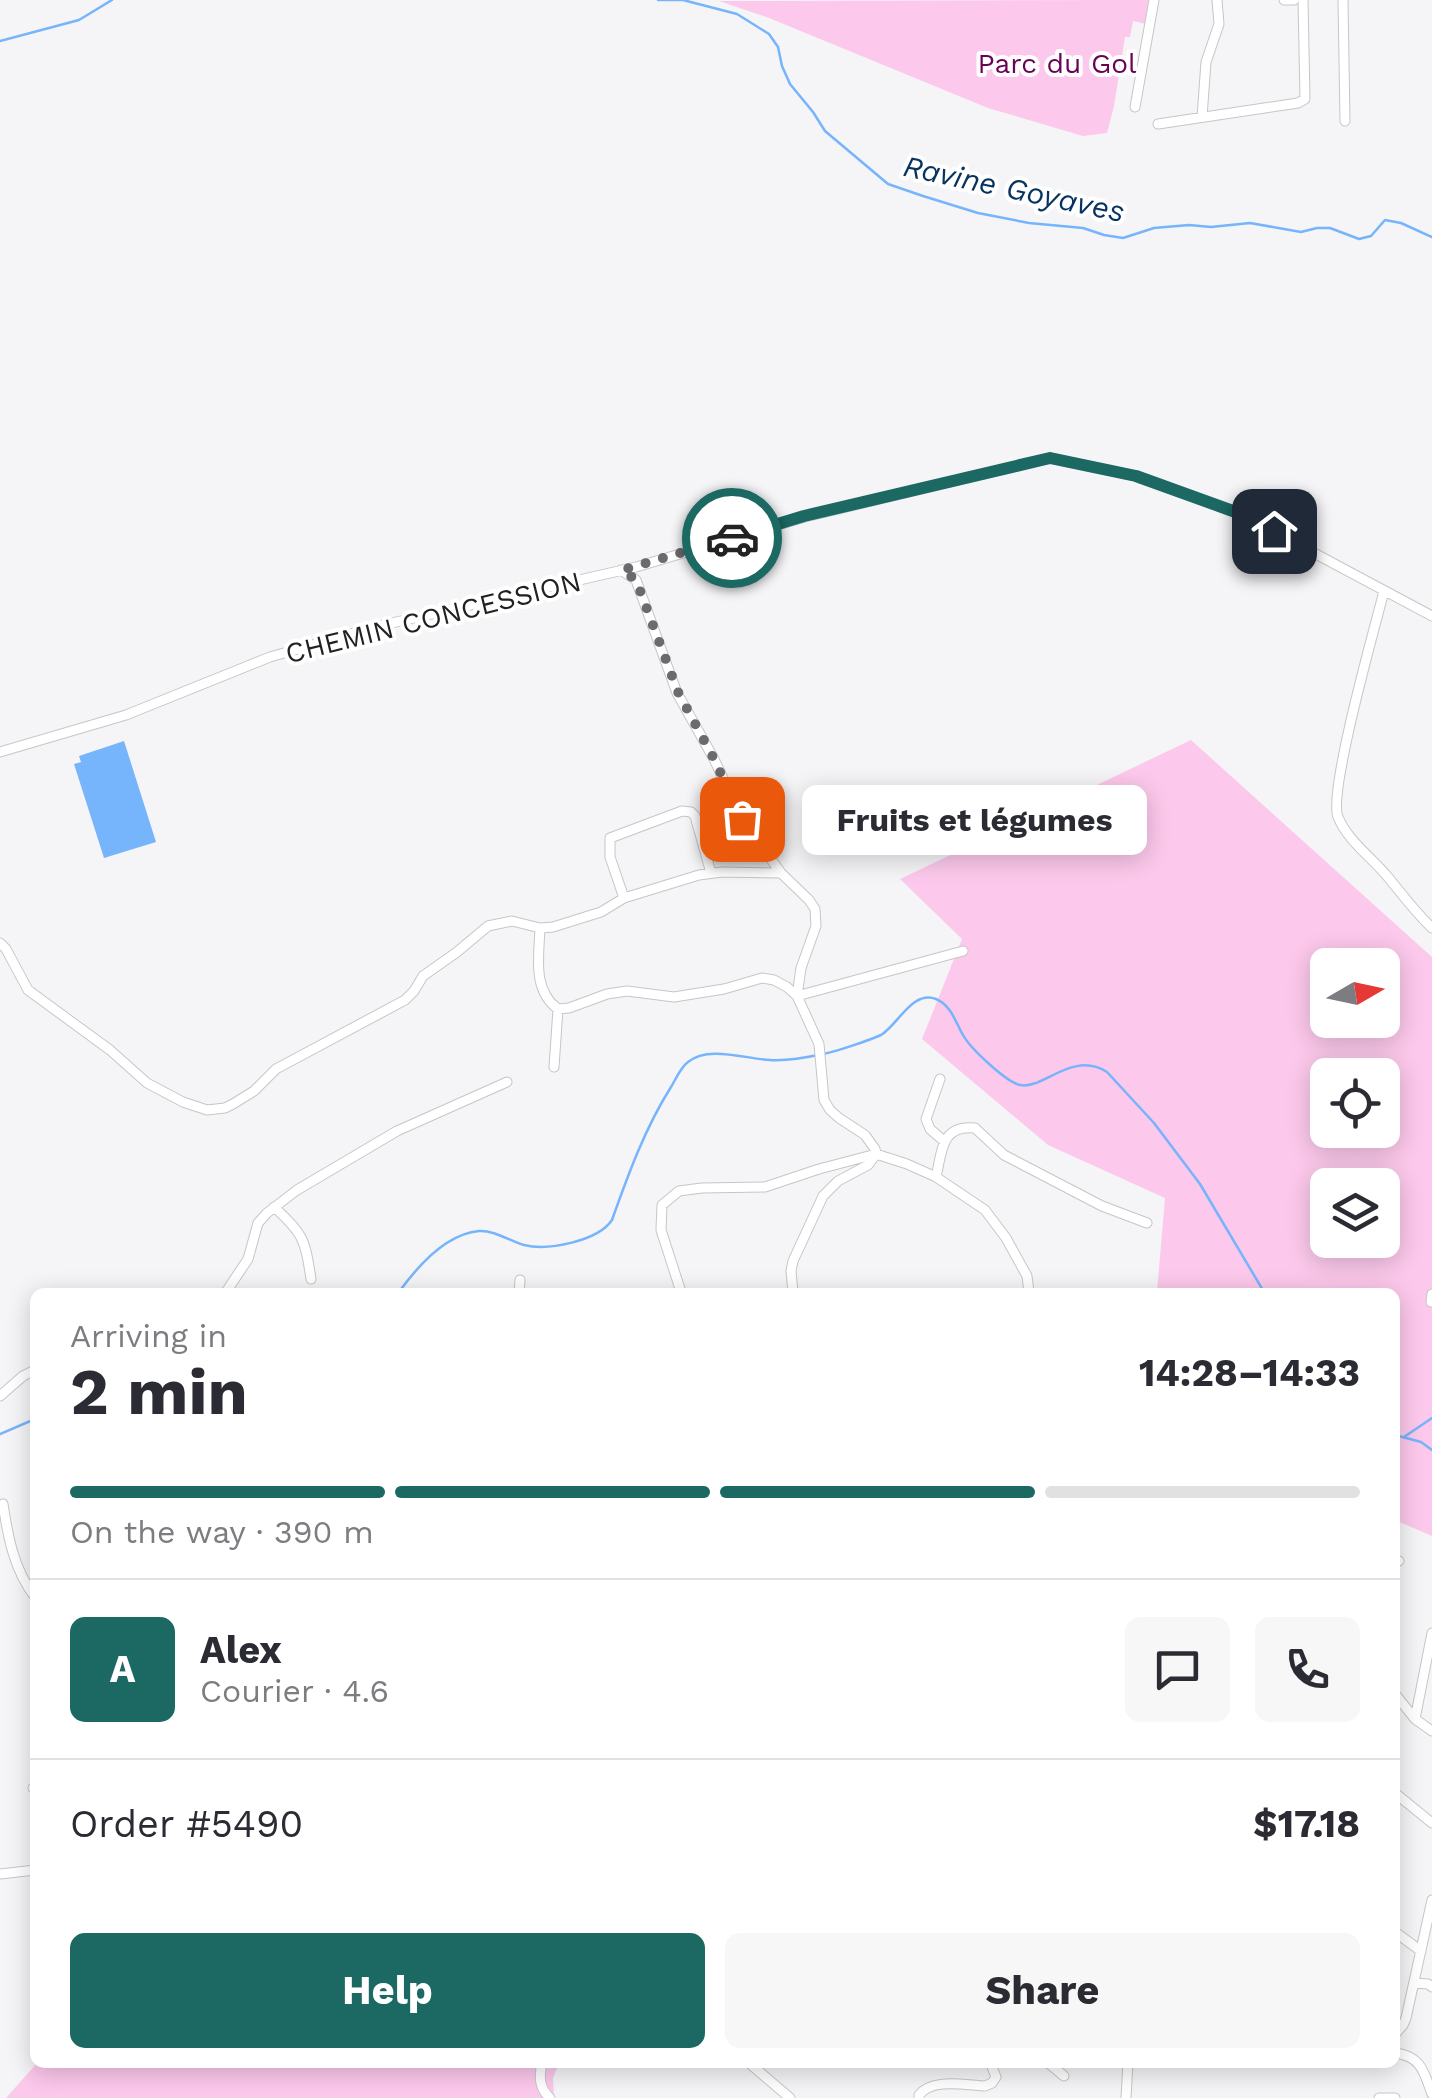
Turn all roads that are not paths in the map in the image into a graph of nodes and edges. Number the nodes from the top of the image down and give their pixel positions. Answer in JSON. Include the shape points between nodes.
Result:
{"nodes":[{"id":1,"x":1154,"y":0,"type":"edge"},
{"id":2,"x":1217,"y":0,"type":"edge"},
{"id":3,"x":1284,"y":0,"type":"edge"},
{"id":4,"x":1294,"y":0,"type":"edge"},
{"id":5,"x":1303,"y":0,"type":"edge"},
{"id":6,"x":1342,"y":0,"type":"edge"},
{"id":7,"x":1135,"y":107,"type":"dead end"},
{"id":8,"x":1202,"y":118,"type":"junction"},
{"id":9,"x":1345,"y":121,"type":"dead end"},
{"id":10,"x":1158,"y":124,"type":"dead end"},
{"id":11,"x":622,"y":570,"type":"junction"},
{"id":12,"x":1384,"y":591,"type":"junction"},
{"id":13,"x":1432,"y":616,"type":"edge"},
{"id":14,"x":0,"y":752,"type":"edge"},
{"id":15,"x":711,"y":873,"type":"junction"},
{"id":16,"x":780,"y":873,"type":"junction"},
{"id":17,"x":624,"y":898,"type":"junction"},
{"id":18,"x":540,"y":928,"type":"junction"},
{"id":19,"x":1432,"y":928,"type":"edge"},
{"id":20,"x":0,"y":943,"type":"edge"},
{"id":21,"x":963,"y":951,"type":"dead end"},
{"id":22,"x":797,"y":996,"type":"junction"},
{"id":23,"x":558,"y":1009,"type":"junction"},
{"id":24,"x":554,"y":1067,"type":"dead end"},
{"id":25,"x":940,"y":1079,"type":"dead end"},
{"id":26,"x":507,"y":1082,"type":"dead end"},
{"id":27,"x":944,"y":1142,"type":"junction"},
{"id":28,"x":876,"y":1154,"type":"junction"},
{"id":29,"x":936,"y":1177,"type":"junction"},
{"id":30,"x":274,"y":1207,"type":"junction"},
{"id":31,"x":1146,"y":1223,"type":"dead end"},
{"id":32,"x":310,"y":1279,"type":"dead end"},
{"id":33,"x":520,"y":1280,"type":"dead end"},
{"id":34,"x":229,"y":1288,"type":"edge"},
{"id":35,"x":519,"y":1288,"type":"edge"},
{"id":36,"x":680,"y":1288,"type":"edge"},
{"id":37,"x":793,"y":1288,"type":"edge"},
{"id":38,"x":1028,"y":1288,"type":"edge"},
{"id":39,"x":1432,"y":1294,"type":"edge"},
{"id":40,"x":1431,"y":1302,"type":"edge"},
{"id":41,"x":30,"y":1372,"type":"edge"},
{"id":42,"x":0,"y":1396,"type":"edge"},
{"id":43,"x":3,"y":1504,"type":"dead end"},
{"id":44,"x":30,"y":1589,"type":"edge"},
{"id":45,"x":1432,"y":1633,"type":"edge"},
{"id":46,"x":1400,"y":1700,"type":"edge"},
{"id":47,"x":1415,"y":1720,"type":"junction"},
{"id":48,"x":1432,"y":1731,"type":"edge"},
{"id":49,"x":1400,"y":1797,"type":"edge"},
{"id":50,"x":1432,"y":1823,"type":"edge"},
{"id":51,"x":30,"y":1871,"type":"edge"},
{"id":52,"x":0,"y":1874,"type":"edge"},
{"id":53,"x":1432,"y":1900,"type":"edge"},
{"id":54,"x":1400,"y":1936,"type":"edge"},
{"id":55,"x":1421,"y":1951,"type":"junction"},
{"id":56,"x":1414,"y":1983,"type":"junction"},
{"id":57,"x":1432,"y":1987,"type":"edge"},
{"id":58,"x":1400,"y":2028,"type":"edge"},
{"id":59,"x":1400,"y":2054,"type":"edge"},
{"id":60,"x":541,"y":2068,"type":"edge"},
{"id":61,"x":754,"y":2068,"type":"edge"},
{"id":62,"x":992,"y":2068,"type":"edge"},
{"id":63,"x":1054,"y":2068,"type":"edge"},
{"id":64,"x":1128,"y":2068,"type":"edge"},
{"id":65,"x":1064,"y":2076,"type":"dead end"},
{"id":66,"x":780,"y":2094,"type":"edge"},
{"id":67,"x":1432,"y":2094,"type":"edge"},
{"id":68,"x":550,"y":2098,"type":"edge"},
{"id":69,"x":790,"y":2098,"type":"edge"},
{"id":70,"x":919,"y":2098,"type":"edge"},
{"id":71,"x":1126,"y":2098,"type":"edge"},
{"id":72,"x":1379,"y":2098,"type":"edge"},
{"id":73,"x":1395,"y":2098,"type":"edge"}],
"edges":[{"from":1,"to":7,"type":"street"},
{"from":2,"to":8,"type":"street","via":[[1219,24],[1206,62]]},
{"from":3,"to":4,"type":"street"},
{"from":5,"to":8,"type":"street","via":[[1304,99]]},
{"from":6,"to":9,"type":"street"},
{"from":8,"to":10,"type":"street"},
{"from":11,"to":12,"type":"street","name":"CHEMIN CONCESSION","via":[[804,516],[1050,458],[1136,476],[1241,514]]},
{"from":11,"to":14,"type":"street","name":"CHEMIN CONCESSION","via":[[288,652],[126,714]]},
{"from":11,"to":16,"type":"street","via":[[636,580],[678,692],[742,819]]},
{"from":12,"to":13,"type":"street","name":"CHEMIN CONCESSION"},
{"from":12,"to":19,"type":"street","via":[[1336,814]]},
{"from":15,"to":16,"type":"street"},
{"from":15,"to":17,"type":"street"},
{"from":15,"to":17,"type":"street","via":[[695,816],[682,810],[610,838]]},
{"from":16,"to":22,"type":"street","via":[[818,918]]},
{"from":17,"to":18,"type":"street","via":[[601,912]]},
{"from":18,"to":20,"type":"street","via":[[512,921],[483,928],[394,1007],[276,1069],[233,1104],[208,1110],[147,1084],[28,990]]},
{"from":18,"to":23,"type":"street","via":[[538,970],[548,1002]]},
{"from":21,"to":22,"type":"street"},
{"from":22,"to":23,"type":"street","via":[[762,978],[674,997],[627,991]]},
{"from":22,"to":28,"type":"street","via":[[819,1044],[824,1100],[865,1134]]},
{"from":23,"to":24,"type":"street"},
{"from":25,"to":27,"type":"street","via":[[926,1119]]},
{"from":26,"to":30,"type":"street","via":[[397,1131]]},
{"from":27,"to":29,"type":"street"},
{"from":27,"to":31,"type":"street","via":[[960,1127],[975,1128],[1004,1154]]},
{"from":28,"to":29,"type":"street"},
{"from":28,"to":36,"type":"street","via":[[766,1188],[679,1191],[662,1205],[661,1230]]},
{"from":28,"to":37,"type":"street","via":[[823,1196],[793,1260]]},
{"from":29,"to":38,"type":"street","via":[[996,1222]]},
{"from":30,"to":32,"type":"street","via":[[302,1236]]},
{"from":30,"to":34,"type":"street","via":[[258,1223],[248,1259]]},
{"from":33,"to":35,"type":"street"},
{"from":39,"to":40,"type":"street"},
{"from":41,"to":42,"type":"street"},
{"from":43,"to":44,"type":"street","via":[[10,1547]]},
{"from":45,"to":47,"type":"street"},
{"from":46,"to":47,"type":"street"},
{"from":47,"to":48,"type":"street"},
{"from":49,"to":50,"type":"street"},
{"from":51,"to":52,"type":"street"},
{"from":53,"to":55,"type":"street"},
{"from":54,"to":55,"type":"street"},
{"from":55,"to":56,"type":"street"},
{"from":56,"to":57,"type":"street"},
{"from":56,"to":58,"type":"street"},
{"from":59,"to":67,"type":"street","via":[[1417,2062]]},
{"from":60,"to":68,"type":"street"},
{"from":61,"to":66,"type":"street"},
{"from":62,"to":70,"type":"street","via":[[996,2077],[985,2086],[935,2084]]},
{"from":63,"to":65,"type":"street"},
{"from":64,"to":71,"type":"street"},
{"from":66,"to":69,"type":"street"},
{"from":72,"to":73,"type":"street"}]}
